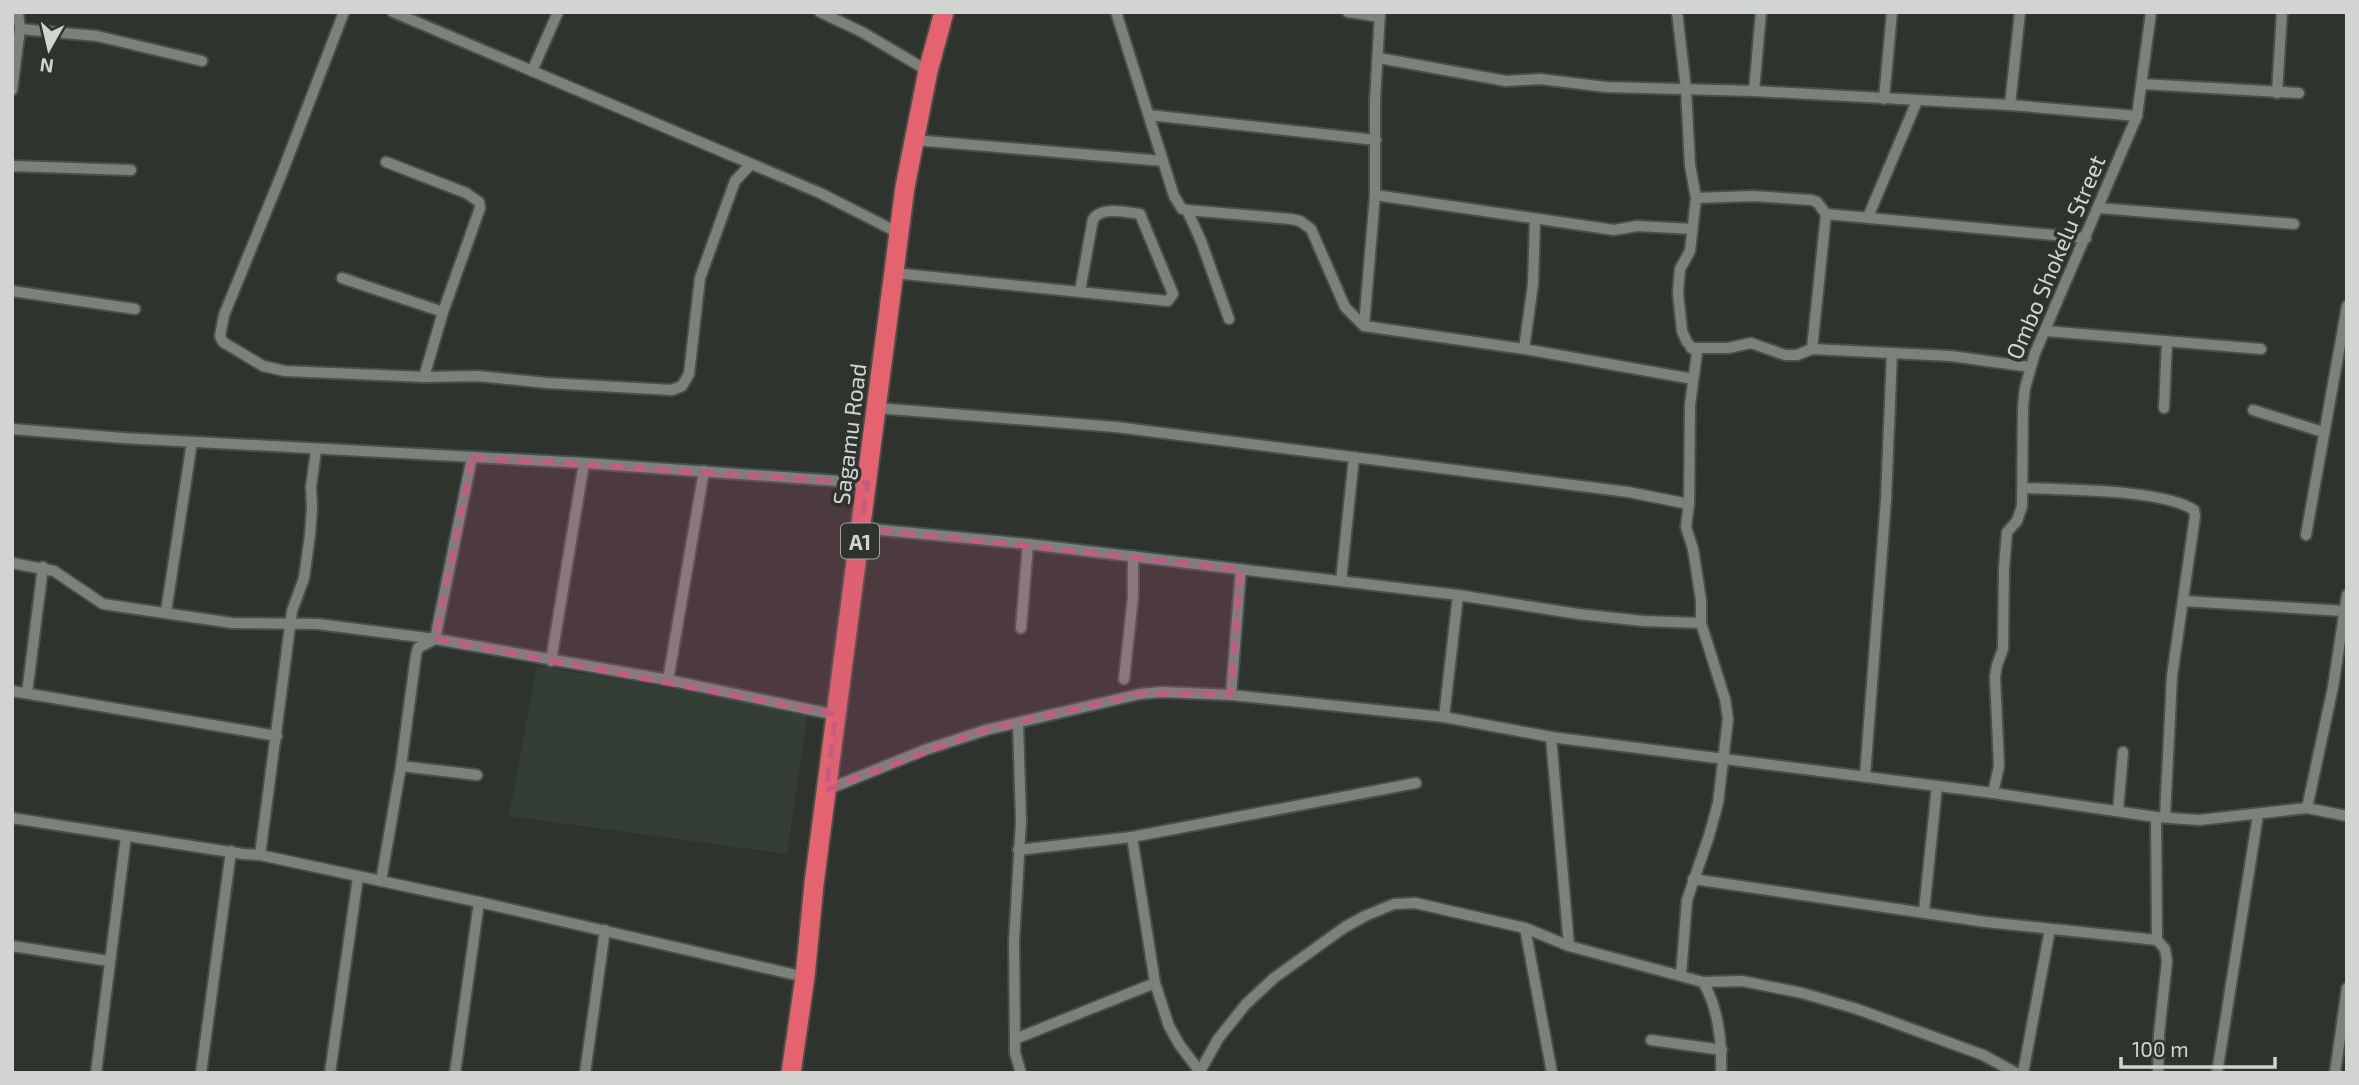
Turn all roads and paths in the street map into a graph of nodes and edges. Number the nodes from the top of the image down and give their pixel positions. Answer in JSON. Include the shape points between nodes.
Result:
{"nodes":[{"id":1,"x":18,"y":12,"type":"edge"},
{"id":2,"x":344,"y":12,"type":"edge"},
{"id":3,"x":393,"y":12,"type":"edge"},
{"id":4,"x":558,"y":12,"type":"edge"},
{"id":5,"x":820,"y":12,"type":"edge"},
{"id":6,"x":944,"y":12,"type":"edge"},
{"id":7,"x":1116,"y":12,"type":"edge"},
{"id":8,"x":1348,"y":12,"type":"edge"},
{"id":9,"x":1677,"y":12,"type":"edge"},
{"id":10,"x":1761,"y":12,"type":"edge"},
{"id":11,"x":1892,"y":12,"type":"edge"},
{"id":12,"x":2020,"y":12,"type":"edge"},
{"id":13,"x":2151,"y":12,"type":"edge"},
{"id":14,"x":2282,"y":12,"type":"edge"},
{"id":15,"x":1380,"y":15,"type":"edge"},
{"id":16,"x":20,"y":29,"type":"junction"},
{"id":17,"x":1379,"y":58,"type":"junction"},
{"id":18,"x":202,"y":61,"type":"dead end"},
{"id":19,"x":532,"y":71,"type":"junction"},
{"id":20,"x":928,"y":71,"type":"junction"},
{"id":21,"x":2142,"y":84,"type":"junction"},
{"id":22,"x":1686,"y":89,"type":"junction"},
{"id":23,"x":12,"y":90,"type":"edge"},
{"id":24,"x":1754,"y":91,"type":"junction"},
{"id":25,"x":2277,"y":93,"type":"junction"},
{"id":26,"x":2299,"y":93,"type":"dead end"},
{"id":27,"x":1884,"y":99,"type":"junction"},
{"id":28,"x":1917,"y":101,"type":"junction"},
{"id":29,"x":2010,"y":105,"type":"junction"},
{"id":30,"x":1149,"y":115,"type":"junction"},
{"id":31,"x":2137,"y":116,"type":"junction"},
{"id":32,"x":915,"y":140,"type":"junction"},
{"id":33,"x":1376,"y":140,"type":"junction"},
{"id":34,"x":732,"y":156,"type":"junction"},
{"id":35,"x":1163,"y":161,"type":"junction"},
{"id":36,"x":386,"y":162,"type":"dead end"},
{"id":37,"x":751,"y":164,"type":"junction"},
{"id":38,"x":12,"y":166,"type":"edge"},
{"id":39,"x":131,"y":170,"type":"dead end"},
{"id":40,"x":735,"y":181,"type":"junction"},
{"id":41,"x":1375,"y":195,"type":"junction"},
{"id":42,"x":1696,"y":198,"type":"junction"},
{"id":43,"x":2099,"y":208,"type":"junction"},
{"id":44,"x":1187,"y":210,"type":"junction"},
{"id":45,"x":1826,"y":214,"type":"junction"},
{"id":46,"x":1868,"y":217,"type":"junction"},
{"id":47,"x":1535,"y":219,"type":"junction"},
{"id":48,"x":2294,"y":224,"type":"dead end"},
{"id":49,"x":1692,"y":229,"type":"junction"},
{"id":50,"x":899,"y":233,"type":"junction"},
{"id":51,"x":2085,"y":238,"type":"junction"},
{"id":52,"x":894,"y":273,"type":"junction"},
{"id":53,"x":342,"y":278,"type":"dead end"},
{"id":54,"x":12,"y":291,"type":"edge"},
{"id":55,"x":1080,"y":291,"type":"junction"},
{"id":56,"x":2347,"y":306,"type":"edge"},
{"id":57,"x":135,"y":309,"type":"dead end"},
{"id":58,"x":443,"y":312,"type":"junction"},
{"id":59,"x":1229,"y":319,"type":"dead end"},
{"id":60,"x":1364,"y":326,"type":"junction"},
{"id":61,"x":2046,"y":331,"type":"junction"},
{"id":62,"x":2167,"y":341,"type":"junction"},
{"id":63,"x":1691,"y":348,"type":"junction"},
{"id":64,"x":1524,"y":349,"type":"junction"},
{"id":65,"x":1812,"y":349,"type":"junction"},
{"id":66,"x":2261,"y":349,"type":"dead end"},
{"id":67,"x":1892,"y":353,"type":"junction"},
{"id":68,"x":2030,"y":367,"type":"junction"},
{"id":69,"x":424,"y":377,"type":"junction"},
{"id":70,"x":1693,"y":379,"type":"junction"},
{"id":71,"x":2341,"y":380,"type":"edge"},
{"id":72,"x":877,"y":408,"type":"junction"},
{"id":73,"x":2164,"y":408,"type":"dead end"},
{"id":74,"x":2253,"y":410,"type":"dead end"},
{"id":75,"x":12,"y":429,"type":"edge"},
{"id":76,"x":2323,"y":432,"type":"junction"},
{"id":77,"x":192,"y":442,"type":"junction"},
{"id":78,"x":316,"y":450,"type":"junction"},
{"id":79,"x":472,"y":457,"type":"junction"},
{"id":80,"x":1354,"y":457,"type":"junction"},
{"id":81,"x":584,"y":463,"type":"junction"},
{"id":82,"x":704,"y":471,"type":"junction"},
{"id":83,"x":868,"y":483,"type":"junction"},
{"id":84,"x":2024,"y":488,"type":"junction"},
{"id":85,"x":1689,"y":504,"type":"junction"},
{"id":86,"x":861,"y":528,"type":"junction"},
{"id":87,"x":2306,"y":535,"type":"dead end"},
{"id":88,"x":1028,"y":544,"type":"junction"},
{"id":89,"x":1133,"y":556,"type":"junction"},
{"id":90,"x":12,"y":563,"type":"edge"},
{"id":91,"x":43,"y":567,"type":"junction"},
{"id":92,"x":1241,"y":569,"type":"junction"},
{"id":93,"x":1341,"y":581,"type":"junction"},
{"id":94,"x":1458,"y":595,"type":"junction"},
{"id":95,"x":2347,"y":595,"type":"edge"},
{"id":96,"x":2184,"y":601,"type":"junction"},
{"id":97,"x":2344,"y":611,"type":"junction"},
{"id":98,"x":166,"y":612,"type":"junction"},
{"id":99,"x":1701,"y":623,"type":"junction"},
{"id":100,"x":291,"y":625,"type":"junction"},
{"id":101,"x":1021,"y":628,"type":"dead end"},
{"id":102,"x":435,"y":639,"type":"junction"},
{"id":103,"x":551,"y":661,"type":"junction"},
{"id":104,"x":1124,"y":679,"type":"dead end"},
{"id":105,"x":668,"y":680,"type":"junction"},
{"id":106,"x":2333,"y":687,"type":"junction"},
{"id":107,"x":2347,"y":690,"type":"edge"},
{"id":108,"x":12,"y":691,"type":"edge"},
{"id":109,"x":27,"y":693,"type":"junction"},
{"id":110,"x":1231,"y":695,"type":"junction"},
{"id":111,"x":836,"y":715,"type":"junction"},
{"id":112,"x":1444,"y":717,"type":"junction"},
{"id":113,"x":1018,"y":723,"type":"junction"},
{"id":114,"x":277,"y":736,"type":"junction"},
{"id":115,"x":1551,"y":737,"type":"junction"},
{"id":116,"x":2123,"y":752,"type":"dead end"},
{"id":117,"x":1723,"y":760,"type":"junction"},
{"id":118,"x":401,"y":766,"type":"junction"},
{"id":119,"x":477,"y":775,"type":"dead end"},
{"id":120,"x":1865,"y":776,"type":"junction"},
{"id":121,"x":1416,"y":783,"type":"dead end"},
{"id":122,"x":1937,"y":786,"type":"junction"},
{"id":123,"x":826,"y":790,"type":"junction"},
{"id":124,"x":1993,"y":793,"type":"junction"},
{"id":125,"x":2306,"y":808,"type":"junction"},
{"id":126,"x":2118,"y":811,"type":"junction"},
{"id":127,"x":2258,"y":815,"type":"junction"},
{"id":128,"x":2347,"y":816,"type":"edge"},
{"id":129,"x":2160,"y":817,"type":"junction"},
{"id":130,"x":12,"y":818,"type":"edge"},
{"id":131,"x":126,"y":836,"type":"junction"},
{"id":132,"x":1132,"y":837,"type":"junction"},
{"id":133,"x":1018,"y":850,"type":"junction"},
{"id":134,"x":231,"y":851,"type":"junction"},
{"id":135,"x":260,"y":855,"type":"junction"},
{"id":136,"x":358,"y":877,"type":"junction"},
{"id":137,"x":1693,"y":879,"type":"junction"},
{"id":138,"x":381,"y":881,"type":"junction"},
{"id":139,"x":480,"y":902,"type":"junction"},
{"id":140,"x":1924,"y":911,"type":"junction"},
{"id":141,"x":1525,"y":928,"type":"junction"},
{"id":142,"x":2050,"y":929,"type":"junction"},
{"id":143,"x":605,"y":930,"type":"junction"},
{"id":144,"x":2157,"y":940,"type":"junction"},
{"id":145,"x":12,"y":946,"type":"edge"},
{"id":146,"x":1569,"y":946,"type":"junction"},
{"id":147,"x":109,"y":961,"type":"junction"},
{"id":148,"x":1681,"y":975,"type":"junction"},
{"id":149,"x":805,"y":977,"type":"junction"},
{"id":150,"x":1703,"y":982,"type":"junction"},
{"id":151,"x":1155,"y":983,"type":"junction"},
{"id":152,"x":2347,"y":988,"type":"edge"},
{"id":153,"x":1015,"y":1039,"type":"junction"},
{"id":154,"x":1651,"y":1040,"type":"dead end"},
{"id":155,"x":1722,"y":1050,"type":"junction"},
{"id":156,"x":1548,"y":1071,"type":"edge"},
{"id":157,"x":1199,"y":1072,"type":"edge"},
{"id":158,"x":96,"y":1073,"type":"edge"},
{"id":159,"x":201,"y":1073,"type":"edge"},
{"id":160,"x":330,"y":1073,"type":"edge"},
{"id":161,"x":455,"y":1073,"type":"edge"},
{"id":162,"x":585,"y":1073,"type":"edge"},
{"id":163,"x":790,"y":1073,"type":"edge"},
{"id":164,"x":1021,"y":1073,"type":"edge"},
{"id":165,"x":1721,"y":1073,"type":"edge"},
{"id":166,"x":2016,"y":1073,"type":"edge"},
{"id":167,"x":2024,"y":1073,"type":"edge"},
{"id":168,"x":2158,"y":1073,"type":"edge"},
{"id":169,"x":2217,"y":1073,"type":"edge"},
{"id":170,"x":2335,"y":1073,"type":"edge"}],
"edges":[{"from":1,"to":16,"type":"street"},
{"from":2,"to":69,"type":"street","via":[[224,315],[220,336],[269,368]]},
{"from":3,"to":19,"type":"street"},
{"from":4,"to":19,"type":"street"},
{"from":5,"to":20,"type":"street"},
{"from":6,"to":20,"type":"highway","name":"Sagamu Road","number":"A1"},
{"from":7,"to":30,"type":"street"},
{"from":8,"to":15,"type":"street"},
{"from":9,"to":22,"type":"street"},
{"from":10,"to":24,"type":"street"},
{"from":11,"to":27,"type":"street"},
{"from":12,"to":29,"type":"street"},
{"from":13,"to":21,"type":"street","name":"Ombo Shokelu Street"},
{"from":14,"to":25,"type":"street"},
{"from":15,"to":17,"type":"street"},
{"from":16,"to":18,"type":"street","via":[[97,36]]},
{"from":16,"to":23,"type":"street"},
{"from":17,"to":22,"type":"street","via":[[1506,81],[1540,79],[1605,87]]},
{"from":17,"to":33,"type":"street"},
{"from":19,"to":34,"type":"street"},
{"from":20,"to":32,"type":"highway","name":"Sagamu Road","number":"A1"},
{"from":21,"to":25,"type":"street"},
{"from":21,"to":31,"type":"street","name":"Ombo Shokelu Street"},
{"from":22,"to":24,"type":"street"},
{"from":22,"to":42,"type":"street"},
{"from":24,"to":27,"type":"street"},
{"from":25,"to":26,"type":"street"},
{"from":27,"to":28,"type":"street"},
{"from":28,"to":29,"type":"street"},
{"from":28,"to":46,"type":"street"},
{"from":29,"to":31,"type":"street"},
{"from":30,"to":33,"type":"street"},
{"from":30,"to":35,"type":"street"},
{"from":31,"to":43,"type":"street","name":"Ombo Shokelu Street"},
{"from":32,"to":35,"type":"street"},
{"from":32,"to":50,"type":"highway","name":"Sagamu Road","number":"A1"},
{"from":33,"to":41,"type":"street"},
{"from":34,"to":37,"type":"street"},
{"from":34,"to":40,"type":"street"},
{"from":35,"to":44,"type":"street","via":[[1177,204]]},
{"from":36,"to":58,"type":"street","via":[[479,202],[479,216]]},
{"from":37,"to":40,"type":"street"},
{"from":37,"to":50,"type":"street"},
{"from":38,"to":39,"type":"street"},
{"from":40,"to":69,"type":"street","via":[[700,278],[693,354],[682,386],[672,390],[478,376]]},
{"from":41,"to":47,"type":"street"},
{"from":41,"to":60,"type":"street"},
{"from":42,"to":45,"type":"street","via":[[1811,200]]},
{"from":42,"to":49,"type":"street"},
{"from":43,"to":48,"type":"street"},
{"from":43,"to":51,"type":"street","name":"Ombo Shokelu Street"},
{"from":44,"to":59,"type":"street"},
{"from":44,"to":60,"type":"street","via":[[1306,224],[1345,307]]},
{"from":45,"to":46,"type":"street"},
{"from":45,"to":65,"type":"street"},
{"from":46,"to":51,"type":"street"},
{"from":47,"to":49,"type":"street","via":[[1615,230],[1637,226]]},
{"from":47,"to":64,"type":"street"},
{"from":49,"to":63,"type":"street","via":[[1678,293],[1682,331]]},
{"from":50,"to":52,"type":"highway","name":"Sagamu Road","number":"A1"},
{"from":51,"to":61,"type":"street","name":"Ombo Shokelu Street"},
{"from":52,"to":55,"type":"street"},
{"from":52,"to":72,"type":"highway","name":"Sagamu Road","number":"A1"},
{"from":53,"to":58,"type":"street"},
{"from":54,"to":57,"type":"street"},
{"from":55,"to":55,"type":"street","via":[[1171,298],[1163,265],[1140,214],[1097,213]]},
{"from":56,"to":71,"type":"street"},
{"from":58,"to":69,"type":"street"},
{"from":60,"to":64,"type":"street"},
{"from":61,"to":62,"type":"street"},
{"from":61,"to":68,"type":"street","name":"Ombo Shokelu Street"},
{"from":62,"to":66,"type":"street"},
{"from":62,"to":73,"type":"street"},
{"from":63,"to":65,"type":"street","via":[[1751,343],[1785,355]]},
{"from":63,"to":70,"type":"street","via":[[1698,353]]},
{"from":64,"to":70,"type":"street"},
{"from":65,"to":67,"type":"street"},
{"from":67,"to":68,"type":"street"},
{"from":67,"to":120,"type":"street"},
{"from":68,"to":84,"type":"street","name":"Ombo Shokelu Street","via":[[2023,407]]},
{"from":70,"to":85,"type":"street"},
{"from":71,"to":76,"type":"street"},
{"from":72,"to":80,"type":"street","via":[[1116,426]]},
{"from":72,"to":83,"type":"highway","name":"Sagamu Road","number":"A1"},
{"from":74,"to":76,"type":"street"},
{"from":75,"to":77,"type":"street"},
{"from":76,"to":87,"type":"street"},
{"from":77,"to":78,"type":"street"},
{"from":77,"to":98,"type":"street"},
{"from":78,"to":79,"type":"street"},
{"from":78,"to":100,"type":"street","via":[[305,567]]},
{"from":79,"to":81,"type":"street"},
{"from":79,"to":102,"type":"street"},
{"from":80,"to":85,"type":"street"},
{"from":80,"to":93,"type":"street"},
{"from":81,"to":82,"type":"street"},
{"from":81,"to":103,"type":"street"},
{"from":82,"to":83,"type":"street"},
{"from":82,"to":105,"type":"street"},
{"from":83,"to":86,"type":"highway","name":"Sagamu Road","number":"A1"},
{"from":84,"to":96,"type":"street","via":[[2150,496],[2194,510]]},
{"from":84,"to":124,"type":"street","name":"Ombo Shokelu Street","via":[[2017,521],[2006,540],[2003,649],[1995,677],[1999,765]]},
{"from":85,"to":99,"type":"street","via":[[1686,527],[1701,600]]},
{"from":86,"to":88,"type":"street"},
{"from":86,"to":111,"type":"highway","name":"Sagamu Road","number":"A1"},
{"from":88,"to":89,"type":"street"},
{"from":88,"to":101,"type":"street"},
{"from":89,"to":92,"type":"street"},
{"from":89,"to":104,"type":"street"},
{"from":90,"to":91,"type":"street"},
{"from":91,"to":98,"type":"street","via":[[103,604]]},
{"from":91,"to":109,"type":"street"},
{"from":92,"to":93,"type":"street"},
{"from":92,"to":110,"type":"street"},
{"from":93,"to":94,"type":"street"},
{"from":94,"to":99,"type":"street","via":[[1578,614]]},
{"from":94,"to":112,"type":"street"},
{"from":95,"to":97,"type":"street"},
{"from":96,"to":97,"type":"street"},
{"from":96,"to":129,"type":"street","via":[[2172,676]]},
{"from":97,"to":106,"type":"street"},
{"from":98,"to":100,"type":"street","via":[[232,623]]},
{"from":99,"to":117,"type":"street","via":[[1725,699],[1728,719]]},
{"from":100,"to":102,"type":"street","via":[[352,627]]},
{"from":100,"to":114,"type":"street"},
{"from":102,"to":103,"type":"street"},
{"from":102,"to":118,"type":"street","via":[[418,648]]},
{"from":103,"to":105,"type":"street"},
{"from":105,"to":111,"type":"street"},
{"from":106,"to":107,"type":"street"},
{"from":106,"to":125,"type":"street"},
{"from":108,"to":109,"type":"street"},
{"from":109,"to":114,"type":"street"},
{"from":110,"to":112,"type":"street"},
{"from":110,"to":113,"type":"street","via":[[1140,694]]},
{"from":111,"to":123,"type":"highway","name":"Sagamu Road","number":"A1"},
{"from":112,"to":115,"type":"street"},
{"from":113,"to":123,"type":"street","via":[[925,750]]},
{"from":113,"to":133,"type":"street"},
{"from":114,"to":135,"type":"street"},
{"from":115,"to":117,"type":"street"},
{"from":115,"to":146,"type":"street"},
{"from":116,"to":126,"type":"street"},
{"from":117,"to":120,"type":"street"},
{"from":117,"to":137,"type":"street","via":[[1713,821]]},
{"from":118,"to":119,"type":"street"},
{"from":118,"to":138,"type":"street"},
{"from":120,"to":122,"type":"street"},
{"from":121,"to":132,"type":"street"},
{"from":122,"to":124,"type":"street"},
{"from":122,"to":140,"type":"street"},
{"from":123,"to":149,"type":"highway","name":"Sagamu Road","number":"A1"},
{"from":124,"to":126,"type":"street"},
{"from":125,"to":127,"type":"street"},
{"from":125,"to":128,"type":"street"},
{"from":126,"to":129,"type":"street"},
{"from":127,"to":129,"type":"street","via":[[2199,820]]},
{"from":127,"to":169,"type":"street"},
{"from":129,"to":144,"type":"street"},
{"from":130,"to":131,"type":"street"},
{"from":131,"to":134,"type":"street"},
{"from":131,"to":147,"type":"street"},
{"from":132,"to":133,"type":"street"},
{"from":132,"to":151,"type":"street"},
{"from":133,"to":153,"type":"street"},
{"from":134,"to":135,"type":"street"},
{"from":134,"to":159,"type":"street"},
{"from":135,"to":136,"type":"street"},
{"from":136,"to":138,"type":"street"},
{"from":136,"to":160,"type":"street"},
{"from":137,"to":140,"type":"street"},
{"from":137,"to":148,"type":"street","via":[[1683,924]]},
{"from":138,"to":139,"type":"street"},
{"from":139,"to":143,"type":"street"},
{"from":139,"to":161,"type":"street"},
{"from":140,"to":142,"type":"street"},
{"from":141,"to":146,"type":"street"},
{"from":141,"to":156,"type":"street"},
{"from":141,"to":157,"type":"street","via":[[1415,903],[1394,904],[1366,916],[1274,978],[1246,1004]]},
{"from":142,"to":144,"type":"street"},
{"from":142,"to":167,"type":"street"},
{"from":143,"to":149,"type":"street"},
{"from":143,"to":162,"type":"street"},
{"from":144,"to":168,"type":"street","via":[[2167,961]]},
{"from":145,"to":147,"type":"street"},
{"from":146,"to":148,"type":"street"},
{"from":147,"to":158,"type":"street"},
{"from":148,"to":150,"type":"street"},
{"from":149,"to":163,"type":"highway","name":"Sagamu Road","number":"A1"},
{"from":150,"to":155,"type":"street","via":[[1716,1012]]},
{"from":150,"to":166,"type":"street","via":[[1742,981],[1846,1005],[1983,1055]]},
{"from":151,"to":153,"type":"street"},
{"from":151,"to":157,"type":"street","via":[[1169,1026]]},
{"from":152,"to":170,"type":"street"},
{"from":153,"to":164,"type":"street"},
{"from":154,"to":155,"type":"street"},
{"from":155,"to":165,"type":"street"}]}
